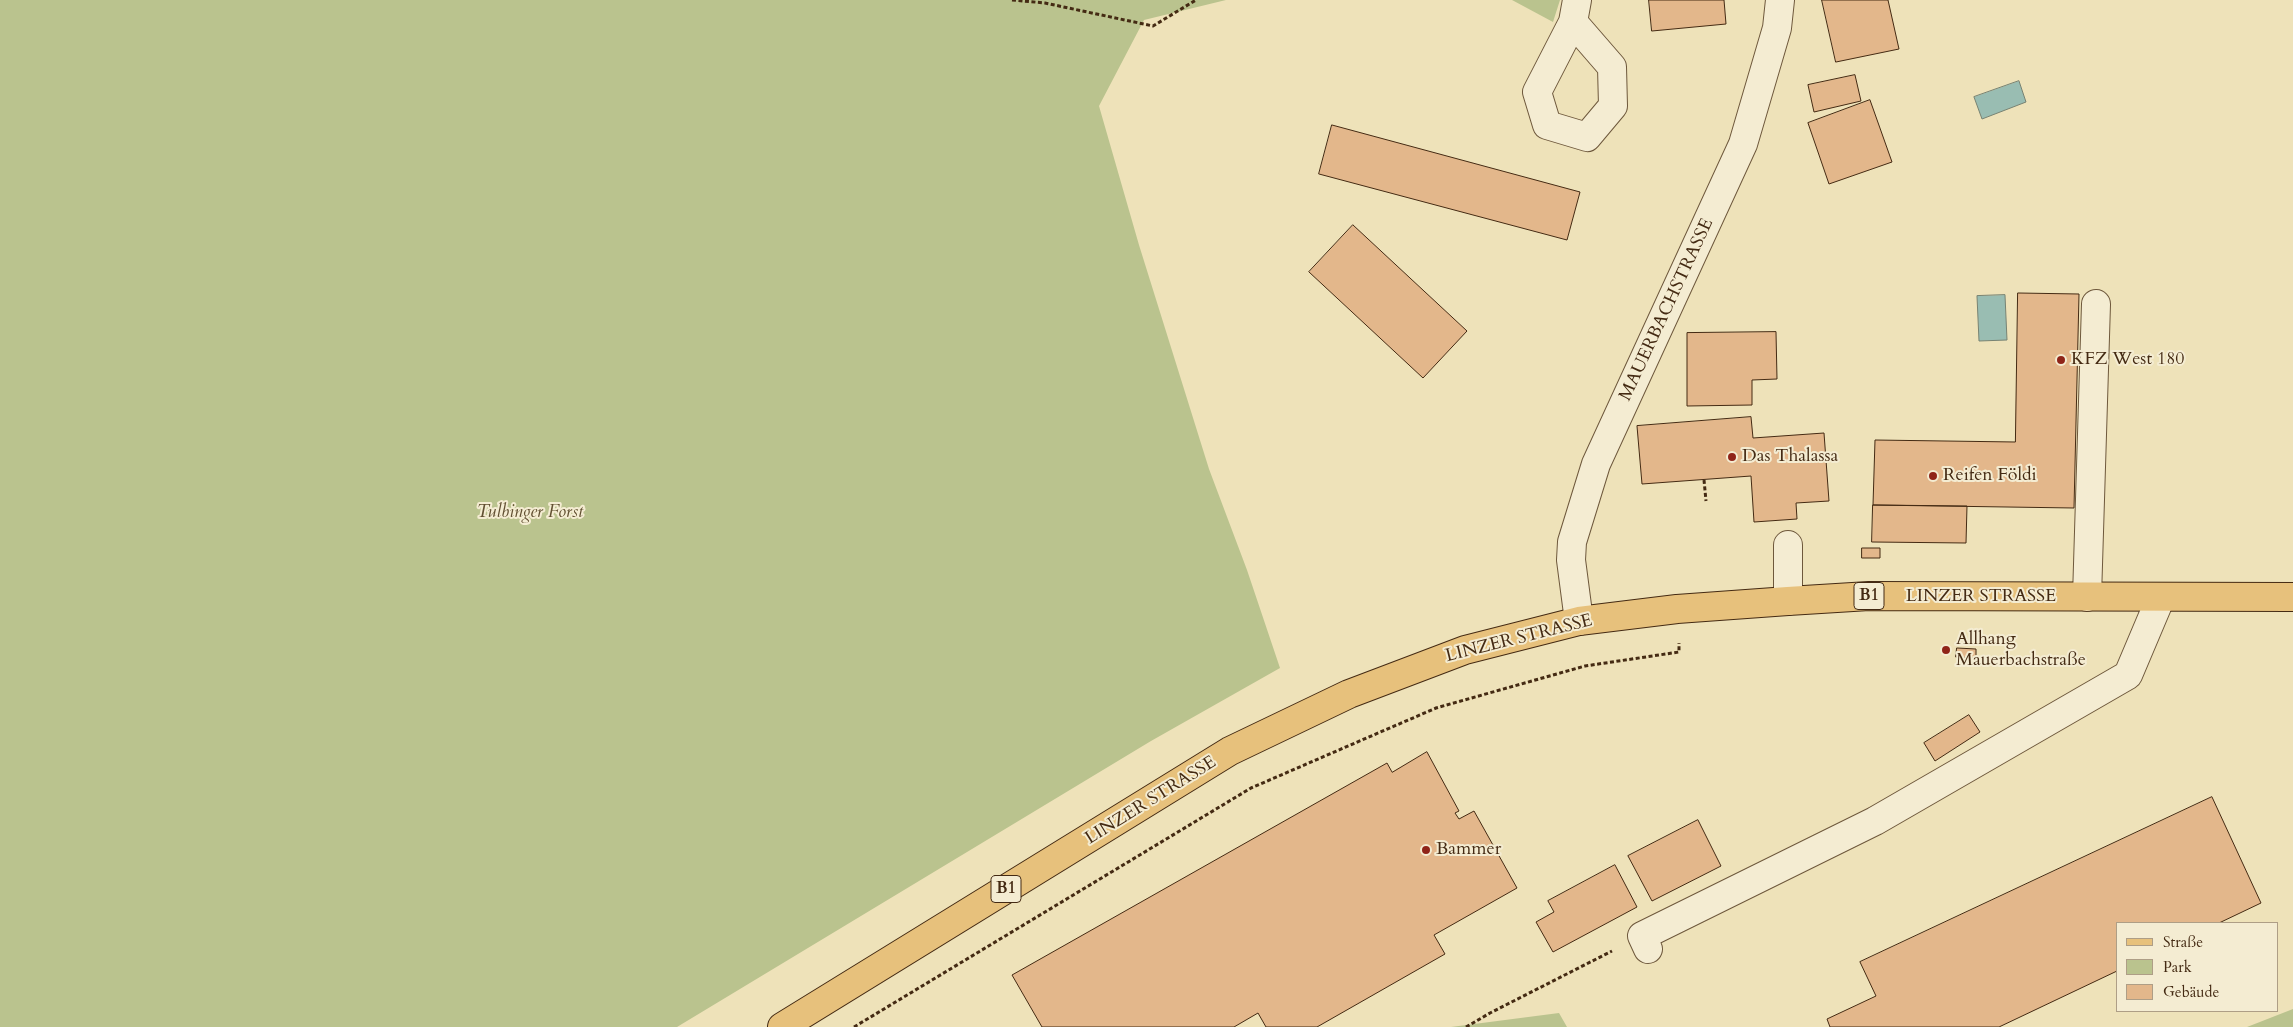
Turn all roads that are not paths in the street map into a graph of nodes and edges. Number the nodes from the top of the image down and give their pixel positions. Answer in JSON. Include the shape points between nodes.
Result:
{"nodes":[{"id":1,"x":1780,"y":0,"type":"edge"},
{"id":2,"x":2096,"y":304,"type":"dead end"},
{"id":3,"x":1788,"y":545,"type":"dead end"},
{"id":4,"x":2087,"y":597,"type":"junction"},
{"id":5,"x":2161,"y":597,"type":"junction"},
{"id":6,"x":2293,"y":597,"type":"edge"},
{"id":7,"x":1788,"y":601,"type":"junction"},
{"id":8,"x":1579,"y":621,"type":"junction"},
{"id":9,"x":1645,"y":943,"type":"road end"},
{"id":10,"x":782,"y":1027,"type":"edge"}],
"edges":[{"from":1,"to":8,"type":"street","name":"MAUERBACHSTRASSE","via":[[1777,28],[1743,144],[1596,464],[1572,542],[1571,560]]},
{"from":2,"to":4,"type":"street"},
{"from":3,"to":7,"type":"street"},
{"from":4,"to":5,"type":"main road","name":"LINZER STRASSE","number":"B1"},
{"from":4,"to":7,"type":"main road","name":"LINZER STRASSE","number":"B1","via":[[1869,596]]},
{"from":5,"to":6,"type":"main road","name":"LINZER STRASSE","number":"B1"},
{"from":5,"to":9,"type":"street","via":[[2128,675],[1876,821]]},
{"from":7,"to":8,"type":"main road","name":"LINZER STRASSE","number":"B1","via":[[1677,609]]},
{"from":8,"to":10,"type":"main road","name":"LINZER STRASSE","number":"B1","via":[[1464,650],[1349,694],[1230,751]]}]}
